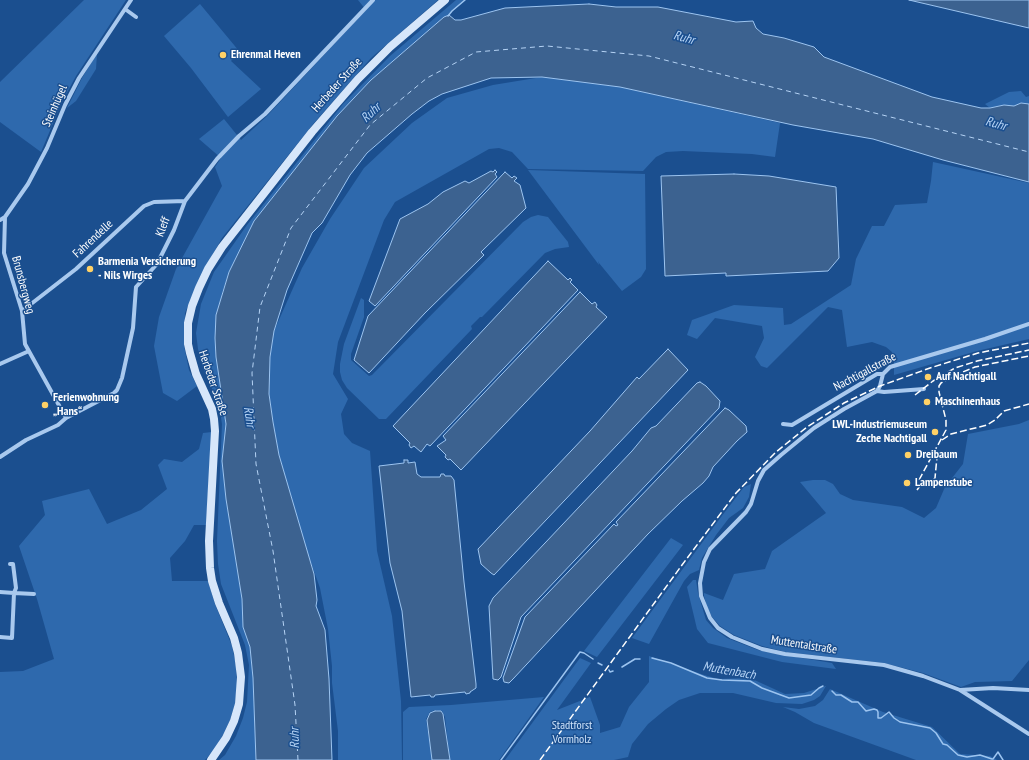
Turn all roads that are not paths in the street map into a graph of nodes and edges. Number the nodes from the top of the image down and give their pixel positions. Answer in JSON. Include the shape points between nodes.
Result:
{"nodes":[{"id":1,"x":131,"y":0,"type":"edge"},
{"id":2,"x":373,"y":0,"type":"edge"},
{"id":3,"x":445,"y":0,"type":"edge"},
{"id":4,"x":125,"y":9,"type":"junction"},
{"id":5,"x":136,"y":17,"type":"dead end"},
{"id":6,"x":185,"y":201,"type":"junction"},
{"id":7,"x":5,"y":218,"type":"junction"},
{"id":8,"x":0,"y":220,"type":"edge"},
{"id":9,"x":22,"y":311,"type":"junction"},
{"id":10,"x":1029,"y":324,"type":"edge"},
{"id":11,"x":29,"y":351,"type":"junction"},
{"id":12,"x":0,"y":364,"type":"edge"},
{"id":13,"x":883,"y":374,"type":"junction"},
{"id":14,"x":924,"y":389,"type":"dead end"},
{"id":15,"x":877,"y":391,"type":"junction"},
{"id":16,"x":66,"y":418,"type":"junction"},
{"id":17,"x":783,"y":424,"type":"dead end"},
{"id":18,"x":0,"y":457,"type":"edge"},
{"id":19,"x":10,"y":564,"type":"dead end"},
{"id":20,"x":0,"y":592,"type":"edge"},
{"id":21,"x":14,"y":593,"type":"junction"},
{"id":22,"x":34,"y":594,"type":"dead end"},
{"id":23,"x":0,"y":637,"type":"edge"},
{"id":24,"x":960,"y":690,"type":"junction"},
{"id":25,"x":1029,"y":690,"type":"edge"},
{"id":26,"x":1029,"y":734,"type":"edge"},
{"id":27,"x":211,"y":760,"type":"edge"}],
"edges":[{"from":1,"to":4,"type":"street","name":"Steinhügel"},
{"from":2,"to":6,"type":"street","name":"Kleff","via":[[265,114],[217,159]]},
{"from":3,"to":27,"type":"main road","name":"Herbeder Straße","via":[[390,47],[312,132],[222,247],[208,269],[191,310],[188,334],[190,354],[214,419],[210,568],[219,603],[234,638],[241,677],[239,704],[234,721]]},
{"from":4,"to":5,"type":"street"},
{"from":4,"to":7,"type":"street","name":"Steinhügel","via":[[79,78],[28,184]]},
{"from":6,"to":9,"type":"street","name":"Fahrendelle","via":[[154,202],[144,206],[76,269]]},
{"from":6,"to":16,"type":"street","name":"Kleff","via":[[158,264],[136,287],[133,328],[119,386],[114,393]]},
{"from":7,"to":8,"type":"street"},
{"from":7,"to":9,"type":"street","name":"Brunsbergweg","via":[[4,253]]},
{"from":9,"to":11,"type":"street","name":"Brunsbergweg","via":[[25,344]]},
{"from":10,"to":13,"type":"street","name":"Nachtigallstraße","via":[[897,364]]},
{"from":11,"to":12,"type":"street"},
{"from":11,"to":16,"type":"street","name":"Brunsbergweg"},
{"from":13,"to":15,"type":"street"},
{"from":13,"to":17,"type":"street","name":"Nachtigallstraße","via":[[877,374],[792,425]]},
{"from":14,"to":15,"type":"street","name":"Muttentalstraße"},
{"from":15,"to":24,"type":"street","name":"Muttentalstraße","via":[[814,428],[764,470],[746,512],[717,540],[706,556],[701,573],[701,596],[710,618],[718,628],[772,652],[889,666]]},
{"from":16,"to":18,"type":"street","name":"Kleff"},
{"from":19,"to":21,"type":"street","via":[[13,564],[16,588]]},
{"from":20,"to":21,"type":"street"},
{"from":21,"to":22,"type":"street"},
{"from":21,"to":23,"type":"street","via":[[12,638]]},
{"from":24,"to":25,"type":"street"},
{"from":24,"to":26,"type":"street","name":"Muttentalstraße"}]}
